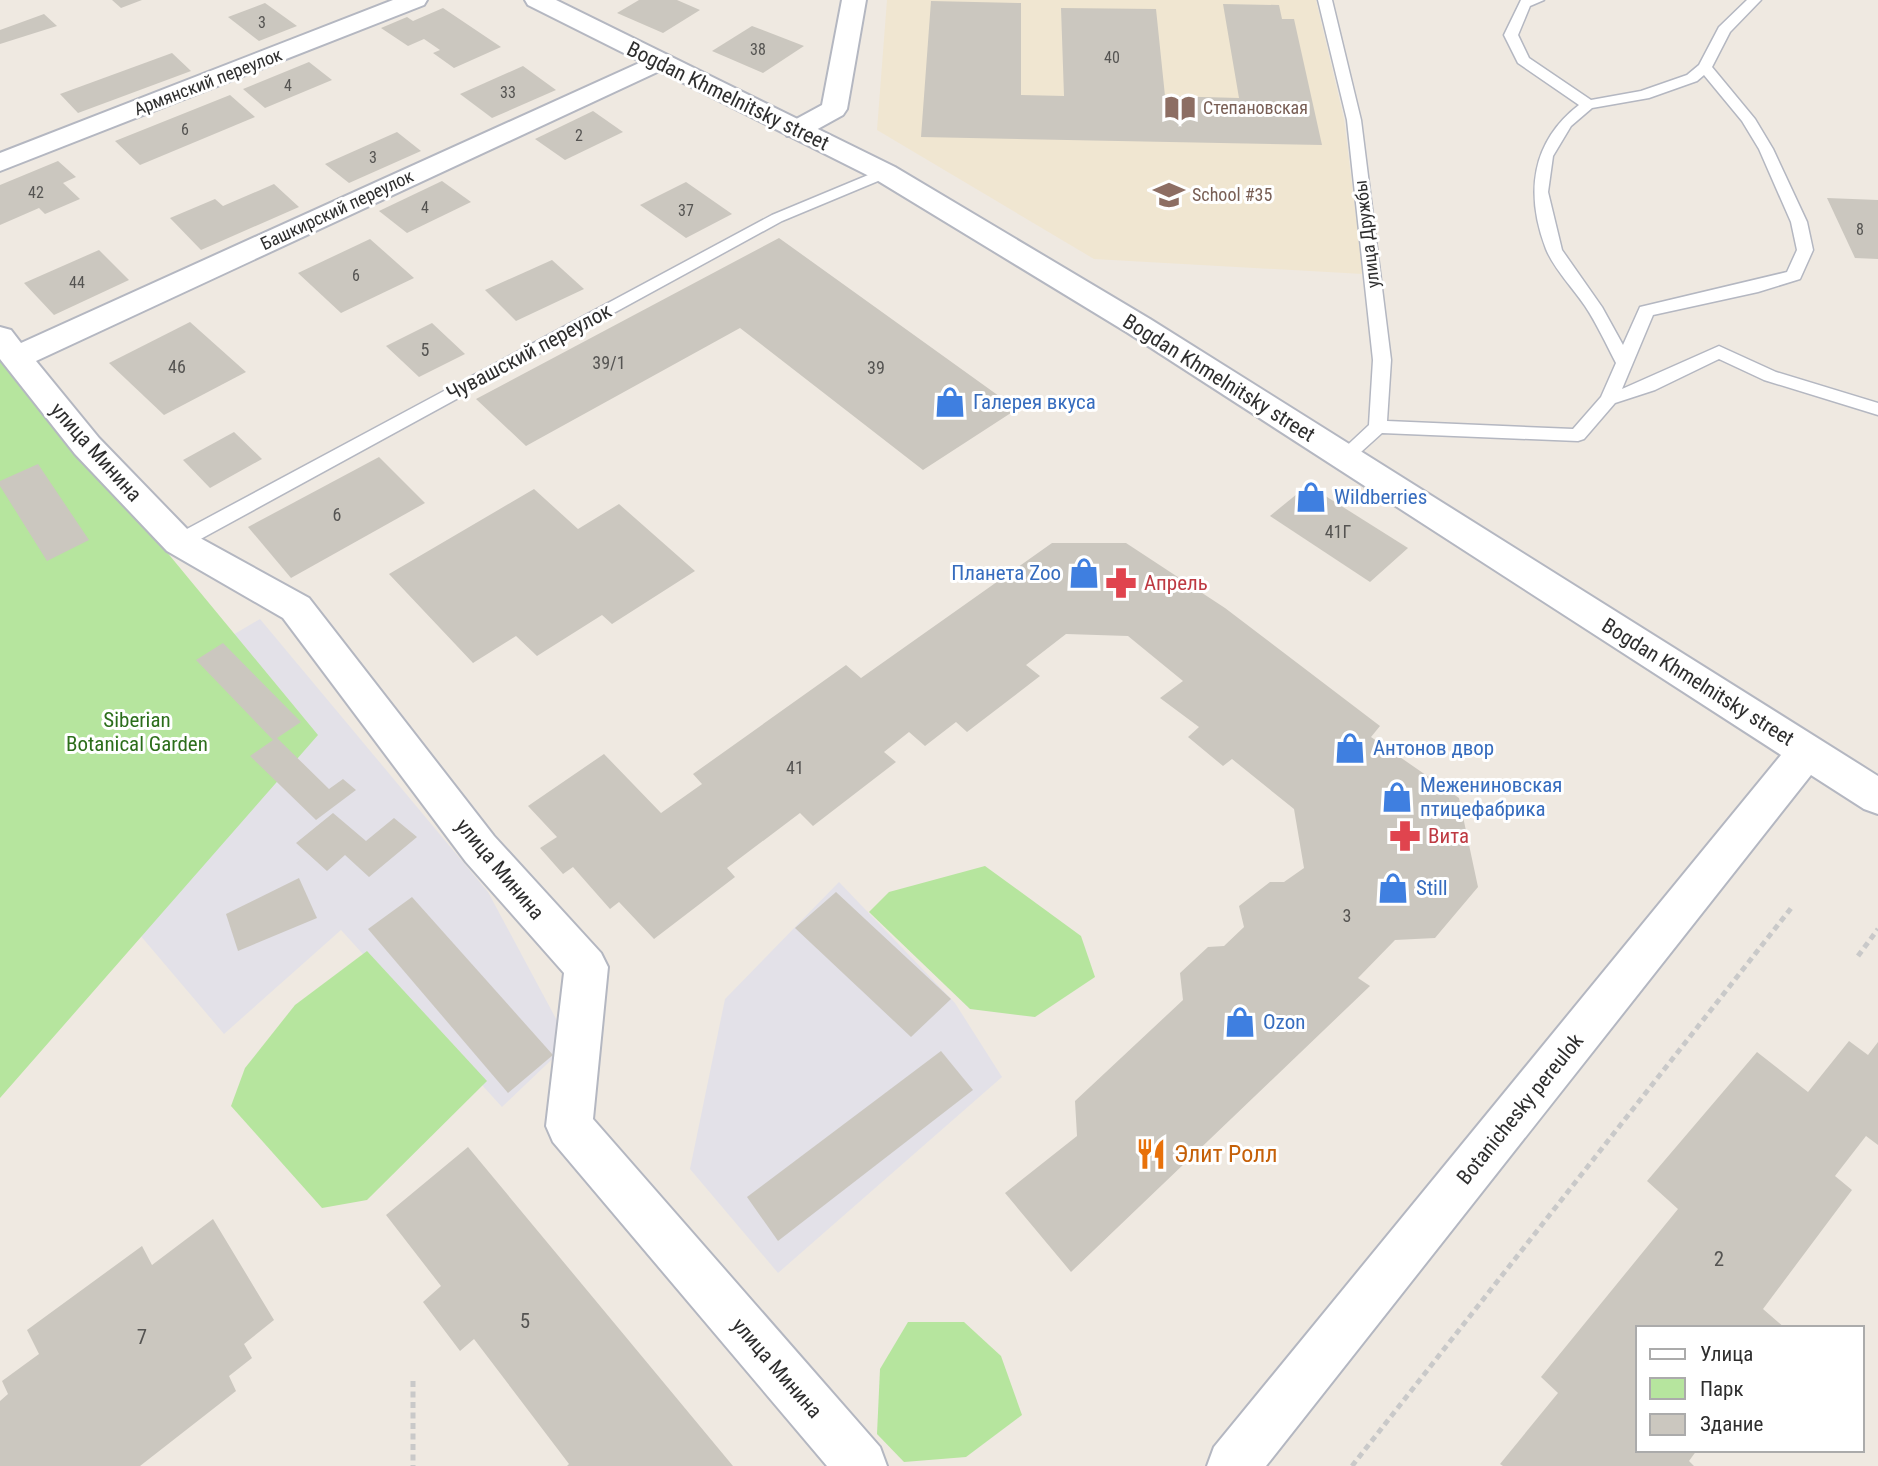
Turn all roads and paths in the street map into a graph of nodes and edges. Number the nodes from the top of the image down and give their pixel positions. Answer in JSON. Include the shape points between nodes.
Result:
{"nodes":[{"id":1,"x":415,"y":0,"type":"edge"},
{"id":2,"x":537,"y":0,"type":"edge"},
{"id":3,"x":854,"y":0,"type":"edge"},
{"id":4,"x":1325,"y":0,"type":"edge"},
{"id":5,"x":1537,"y":0,"type":"edge"},
{"id":6,"x":1754,"y":0,"type":"edge"},
{"id":7,"x":659,"y":62,"type":"junction"},
{"id":8,"x":1705,"y":67,"type":"junction"},
{"id":9,"x":1588,"y":105,"type":"junction"},
{"id":10,"x":796,"y":130,"type":"junction"},
{"id":11,"x":0,"y":163,"type":"edge"},
{"id":12,"x":885,"y":173,"type":"junction"},
{"id":13,"x":8,"y":347,"type":"edge"},
{"id":14,"x":1625,"y":364,"type":"junction"},
{"id":15,"x":1609,"y":399,"type":"junction"},
{"id":16,"x":1878,"y":409,"type":"edge"},
{"id":17,"x":1378,"y":426,"type":"junction"},
{"id":18,"x":1345,"y":457,"type":"junction"},
{"id":19,"x":179,"y":542,"type":"junction"},
{"id":20,"x":1807,"y":751,"type":"junction"},
{"id":21,"x":1878,"y":797,"type":"edge"},
{"id":22,"x":1791,"y":907,"type":"dead end"},
{"id":23,"x":1878,"y":929,"type":"edge"},
{"id":24,"x":1858,"y":956,"type":"dead end"},
{"id":25,"x":413,"y":1381,"type":"dead end"},
{"id":26,"x":413,"y":1466,"type":"edge"},
{"id":27,"x":861,"y":1466,"type":"edge"},
{"id":28,"x":1233,"y":1466,"type":"edge"},
{"id":29,"x":1352,"y":1466,"type":"edge"}],
"edges":[{"from":1,"to":11,"type":"street","name":"Армянский переулок"},
{"from":2,"to":7,"type":"street","name":"Bogdan Khmelnitsky street"},
{"from":3,"to":10,"type":"street","via":[[834,110]]},
{"from":4,"to":17,"type":"lane","name":"улица Дружбы","via":[[1354,120],[1382,360]]},
{"from":5,"to":9,"type":"lane","via":[[1525,3],[1511,35],[1522,60]]},
{"from":6,"to":8,"type":"lane","via":[[1724,30]]},
{"from":7,"to":10,"type":"street","name":"Bogdan Khmelnitsky street"},
{"from":7,"to":13,"type":"street","name":"Башкирский переулок"},
{"from":8,"to":9,"type":"lane","via":[[1692,78],[1644,95]]},
{"from":8,"to":14,"type":"lane","via":[[1766,149],[1799,222],[1805,250],[1794,275],[1753,290],[1694,298],[1646,312]]},
{"from":9,"to":14,"type":"lane","via":[[1564,123],[1546,156],[1539,192],[1554,250],[1594,307]]},
{"from":10,"to":12,"type":"street","name":"Bogdan Khmelnitsky street"},
{"from":12,"to":18,"type":"street","name":"Bogdan Khmelnitsky street"},
{"from":12,"to":19,"type":"lane","name":"Чувашский переулок","via":[[776,218]]},
{"from":13,"to":19,"type":"street","name":"улица Минина","via":[[87,446]]},
{"from":14,"to":15,"type":"lane"},
{"from":15,"to":16,"type":"lane","via":[[1649,386],[1719,352],[1770,376]]},
{"from":15,"to":17,"type":"lane","via":[[1578,435]]},
{"from":17,"to":18,"type":"lane"},
{"from":18,"to":20,"type":"street","name":"Bogdan Khmelnitsky street"},
{"from":19,"to":27,"type":"street","name":"улица Минина","via":[[296,608],[480,849],[586,967],[569,1126]]},
{"from":20,"to":21,"type":"street","name":"Bogdan Khmelnitsky street"},
{"from":20,"to":28,"type":"street","name":"Botanichesky pereulok"},
{"from":22,"to":29,"type":"path"},
{"from":23,"to":24,"type":"path"},
{"from":25,"to":26,"type":"path"}]}
